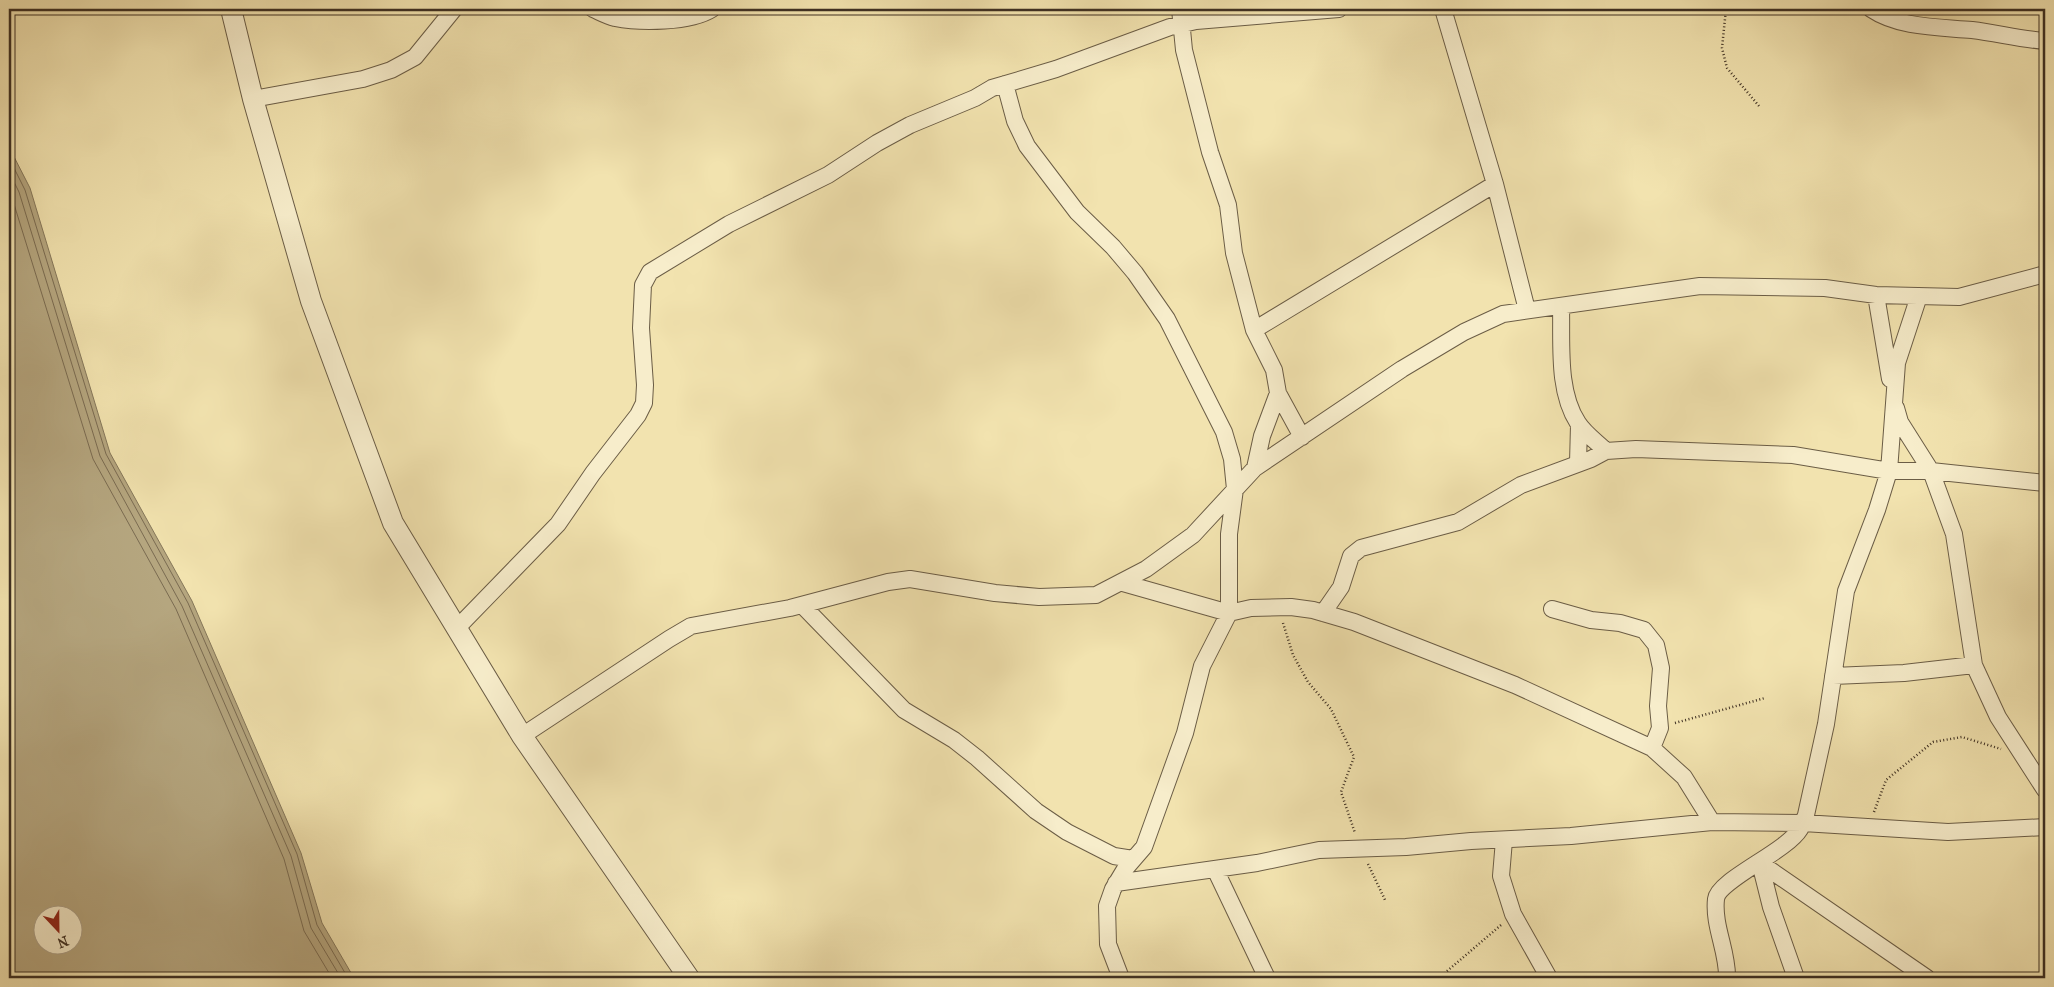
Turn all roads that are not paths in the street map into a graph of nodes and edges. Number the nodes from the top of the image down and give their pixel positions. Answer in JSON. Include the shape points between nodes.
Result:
{"nodes":[{"id":1,"x":231,"y":9,"type":"edge"},
{"id":2,"x":454,"y":9,"type":"edge"},
{"id":3,"x":593,"y":9,"type":"edge"},
{"id":4,"x":712,"y":9,"type":"edge"},
{"id":5,"x":1339,"y":9,"type":"edge"},
{"id":6,"x":1443,"y":9,"type":"edge"},
{"id":7,"x":1870,"y":9,"type":"edge"},
{"id":8,"x":1182,"y":16,"type":"edge"},
{"id":9,"x":2045,"y":40,"type":"edge"},
{"id":10,"x":1005,"y":84,"type":"junction"},
{"id":11,"x":253,"y":99,"type":"junction"},
{"id":12,"x":1495,"y":184,"type":"junction"},
{"id":13,"x":2045,"y":274,"type":"edge"},
{"id":14,"x":1876,"y":294,"type":"junction"},
{"id":15,"x":1919,"y":296,"type":"junction"},
{"id":16,"x":1561,"y":306,"type":"junction"},
{"id":17,"x":1527,"y":310,"type":"junction"},
{"id":18,"x":1254,"y":330,"type":"junction"},
{"id":19,"x":1278,"y":393,"type":"junction"},
{"id":20,"x":1893,"y":397,"type":"junction"},
{"id":21,"x":1579,"y":425,"type":"junction"},
{"id":22,"x":1302,"y":437,"type":"junction"},
{"id":23,"x":1606,"y":451,"type":"junction"},
{"id":24,"x":1578,"y":463,"type":"junction"},
{"id":25,"x":1255,"y":468,"type":"junction"},
{"id":26,"x":1889,"y":471,"type":"junction"},
{"id":27,"x":1931,"y":471,"type":"junction"},
{"id":28,"x":2045,"y":483,"type":"edge"},
{"id":29,"x":1235,"y":489,"type":"junction"},
{"id":30,"x":1123,"y":583,"type":"junction"},
{"id":31,"x":802,"y":605,"type":"junction"},
{"id":32,"x":1552,"y":609,"type":"dead end"},
{"id":33,"x":1229,"y":613,"type":"junction"},
{"id":34,"x":1323,"y":613,"type":"junction"},
{"id":35,"x":457,"y":628,"type":"junction"},
{"id":36,"x":1974,"y":665,"type":"junction"},
{"id":37,"x":1833,"y":676,"type":"junction"},
{"id":38,"x":522,"y":736,"type":"junction"},
{"id":39,"x":1652,"y":748,"type":"junction"},
{"id":40,"x":2045,"y":790,"type":"edge"},
{"id":41,"x":1712,"y":822,"type":"junction"},
{"id":42,"x":1803,"y":823,"type":"junction"},
{"id":43,"x":2045,"y":828,"type":"edge"},
{"id":44,"x":1504,"y":840,"type":"junction"},
{"id":45,"x":1133,"y":860,"type":"junction"},
{"id":46,"x":1760,"y":863,"type":"junction"},
{"id":47,"x":1215,"y":869,"type":"junction"},
{"id":48,"x":1116,"y":883,"type":"junction"},
{"id":49,"x":690,"y":978,"type":"edge"},
{"id":50,"x":1121,"y":978,"type":"edge"},
{"id":51,"x":1267,"y":978,"type":"edge"},
{"id":52,"x":1549,"y":978,"type":"edge"},
{"id":53,"x":1727,"y":978,"type":"edge"},
{"id":54,"x":1796,"y":978,"type":"edge"},
{"id":55,"x":1927,"y":978,"type":"edge"}],
"edges":[{"from":1,"to":11,"type":"street"},
{"from":2,"to":11,"type":"street","via":[[416,58],[391,70],[363,79]]},
{"from":3,"to":4,"type":"street","via":[[613,18],[639,20],[669,20]]},
{"from":5,"to":8,"type":"street"},
{"from":6,"to":12,"type":"street"},
{"from":7,"to":9,"type":"street","via":[[1880,15],[1926,27]]},
{"from":8,"to":10,"type":"street","via":[[1056,69]]},
{"from":8,"to":18,"type":"street","via":[[1184,50],[1210,152],[1228,205],[1234,253]]},
{"from":10,"to":29,"type":"street","via":[[1015,122],[1027,146],[1077,212],[1135,273],[1167,319],[1224,432],[1232,459]]},
{"from":10,"to":35,"type":"street","via":[[902,129],[828,175],[730,224],[650,272],[643,285],[641,328],[645,385],[644,403],[638,415],[558,524]]},
{"from":11,"to":35,"type":"street","via":[[312,301],[393,523]]},
{"from":12,"to":17,"type":"street"},
{"from":12,"to":18,"type":"street"},
{"from":13,"to":15,"type":"street","via":[[1959,296]]},
{"from":14,"to":15,"type":"street"},
{"from":14,"to":16,"type":"street","via":[[1825,288],[1700,286]]},
{"from":14,"to":20,"type":"street"},
{"from":15,"to":20,"type":"street","via":[[1897,363]]},
{"from":16,"to":17,"type":"street"},
{"from":16,"to":21,"type":"street","via":[[1562,367],[1569,406]]},
{"from":17,"to":22,"type":"street","via":[[1504,314],[1464,332],[1402,369]]},
{"from":18,"to":19,"type":"street","via":[[1274,370]]},
{"from":19,"to":22,"type":"street"},
{"from":19,"to":25,"type":"street","via":[[1262,436]]},
{"from":20,"to":26,"type":"street"},
{"from":20,"to":27,"type":"street","via":[[1900,422]]},
{"from":21,"to":23,"type":"street"},
{"from":21,"to":24,"type":"street"},
{"from":22,"to":25,"type":"street"},
{"from":23,"to":24,"type":"street"},
{"from":23,"to":26,"type":"street","via":[[1636,449],[1793,455]]},
{"from":24,"to":34,"type":"street","via":[[1521,485],[1458,522],[1361,548],[1351,556],[1341,587]]},
{"from":25,"to":29,"type":"street"},
{"from":26,"to":27,"type":"street"},
{"from":26,"to":37,"type":"street","via":[[1846,591]]},
{"from":27,"to":28,"type":"street"},
{"from":27,"to":36,"type":"street","via":[[1954,534]]},
{"from":29,"to":30,"type":"street","via":[[1193,535]]},
{"from":29,"to":33,"type":"street","via":[[1229,534]]},
{"from":30,"to":31,"type":"street","via":[[1096,595],[1069,598],[994,593],[910,579]]},
{"from":30,"to":33,"type":"street"},
{"from":31,"to":38,"type":"street","via":[[691,626]]},
{"from":31,"to":45,"type":"street","via":[[904,710],[954,740],[1036,811],[1066,832],[1114,856]]},
{"from":32,"to":39,"type":"street","via":[[1644,630],[1656,644],[1661,668],[1660,728]]},
{"from":33,"to":34,"type":"street","via":[[1251,608],[1291,607]]},
{"from":33,"to":45,"type":"street","via":[[1202,666],[1174,766],[1144,847]]},
{"from":34,"to":39,"type":"street","via":[[1515,685]]},
{"from":35,"to":38,"type":"street"},
{"from":36,"to":37,"type":"street","via":[[1904,673]]},
{"from":36,"to":40,"type":"street","via":[[1998,717]]},
{"from":37,"to":42,"type":"street","via":[[1826,724]]},
{"from":38,"to":49,"type":"street"},
{"from":39,"to":41,"type":"street","via":[[1684,777]]},
{"from":41,"to":42,"type":"street"},
{"from":41,"to":44,"type":"street","via":[[1626,832]]},
{"from":42,"to":43,"type":"street","via":[[1948,832]]},
{"from":42,"to":46,"type":"street","via":[[1782,849]]},
{"from":44,"to":47,"type":"street","via":[[1319,850]]},
{"from":44,"to":52,"type":"street","via":[[1501,876],[1513,914]]},
{"from":45,"to":48,"type":"street"},
{"from":46,"to":53,"type":"street","via":[[1719,891],[1716,899]]},
{"from":46,"to":54,"type":"street","via":[[1771,907]]},
{"from":46,"to":55,"type":"street"},
{"from":47,"to":48,"type":"street"},
{"from":47,"to":51,"type":"street"},
{"from":48,"to":50,"type":"street","via":[[1107,906],[1106,922],[1108,944]]}]}
